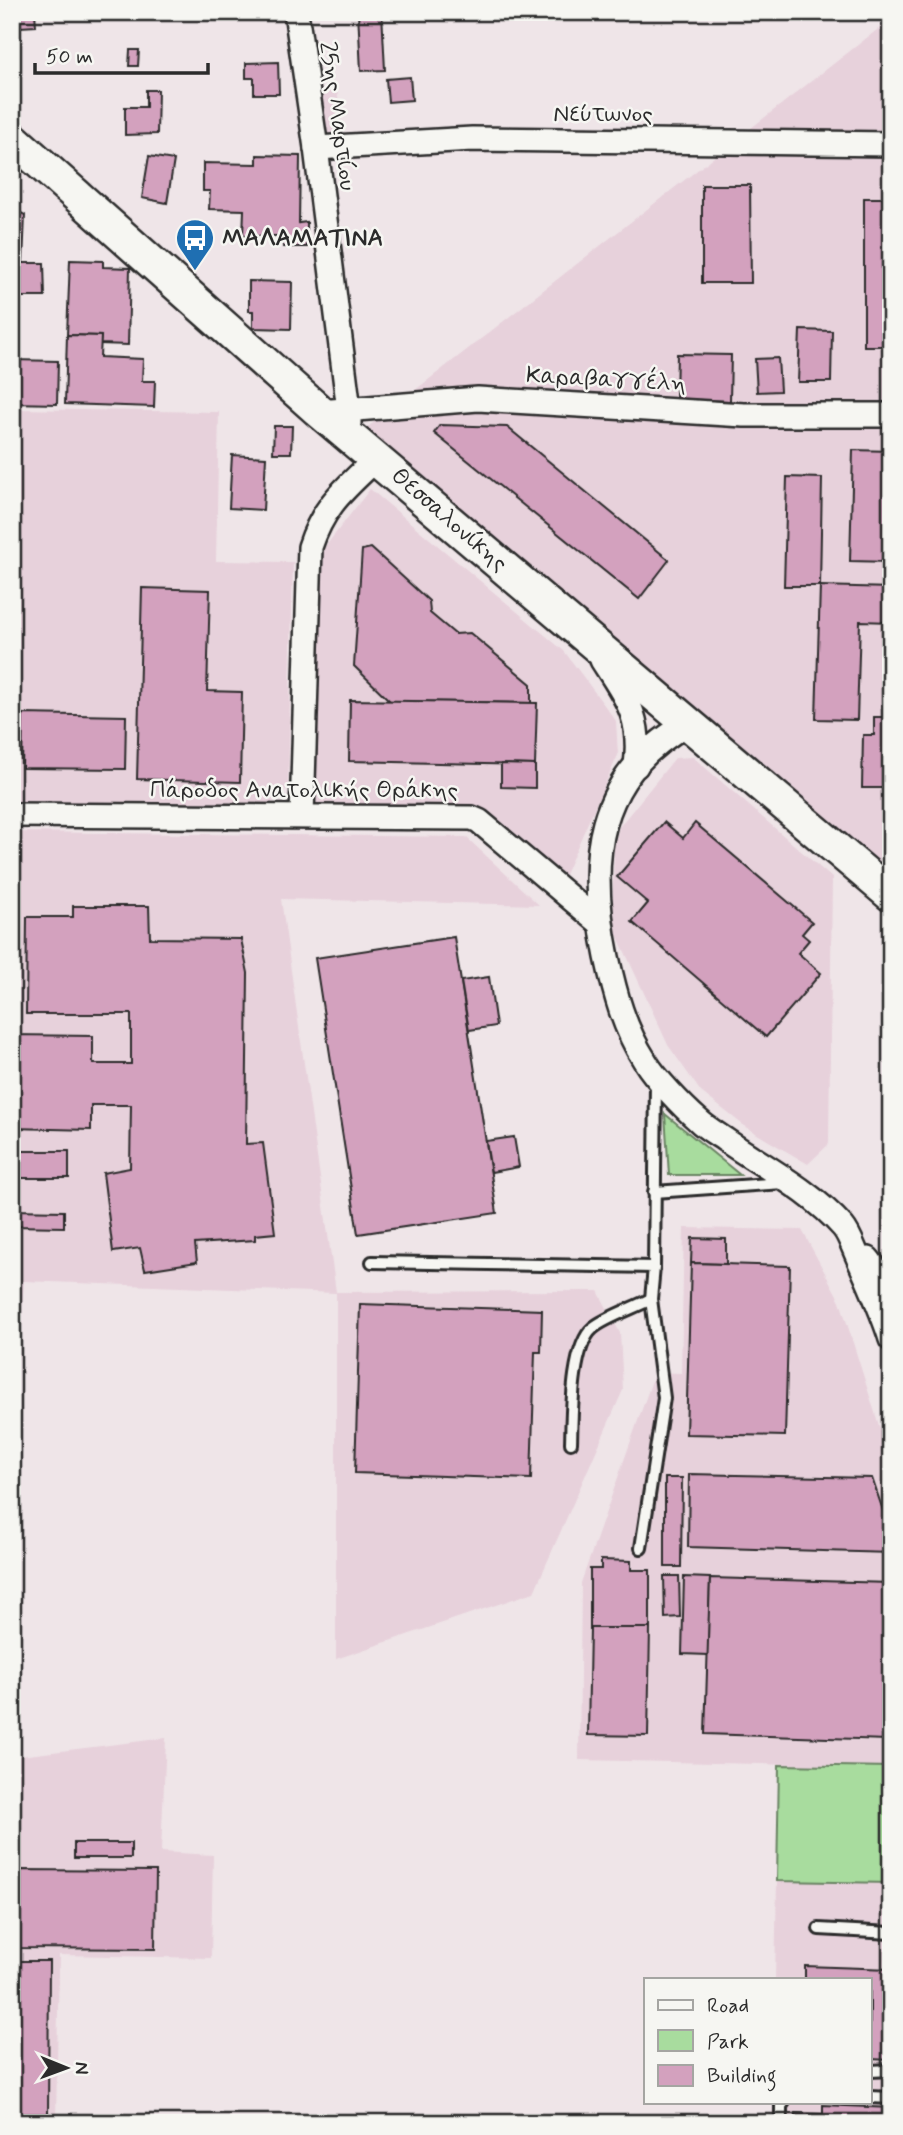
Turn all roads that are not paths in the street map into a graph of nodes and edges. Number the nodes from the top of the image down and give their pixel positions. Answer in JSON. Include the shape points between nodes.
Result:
{"nodes":[{"id":1,"x":296,"y":12,"type":"edge"},
{"id":2,"x":13,"y":139,"type":"edge"},
{"id":3,"x":891,"y":144,"type":"edge"},
{"id":4,"x":316,"y":148,"type":"junction"},
{"id":5,"x":891,"y":415,"type":"edge"},
{"id":6,"x":339,"y":419,"type":"junction"},
{"id":7,"x":377,"y":458,"type":"junction"},
{"id":8,"x":591,"y":642,"type":"junction"},
{"id":9,"x":689,"y":723,"type":"junction"},
{"id":10,"x":636,"y":766,"type":"junction"},
{"id":11,"x":12,"y":815,"type":"edge"},
{"id":12,"x":302,"y":816,"type":"junction"},
{"id":13,"x":891,"y":895,"type":"edge"},
{"id":14,"x":600,"y":922,"type":"junction"},
{"id":15,"x":656,"y":1075,"type":"junction"},
{"id":16,"x":789,"y":1183,"type":"junction"},
{"id":17,"x":654,"y":1192,"type":"junction"},
{"id":18,"x":845,"y":1229,"type":"junction"},
{"id":19,"x":373,"y":1262,"type":"dead end"},
{"id":20,"x":654,"y":1267,"type":"junction"},
{"id":21,"x":891,"y":1288,"type":"edge"},
{"id":22,"x":651,"y":1299,"type":"junction"},
{"id":23,"x":891,"y":1339,"type":"edge"},
{"id":24,"x":571,"y":1443,"type":"dead end"},
{"id":25,"x":641,"y":1549,"type":"dead end"},
{"id":26,"x":819,"y":1929,"type":"dead end"},
{"id":27,"x":891,"y":1933,"type":"edge"},
{"id":28,"x":891,"y":2070,"type":"edge"},
{"id":29,"x":872,"y":2071,"type":"edge"},
{"id":30,"x":872,"y":2097,"type":"edge"},
{"id":31,"x":891,"y":2098,"type":"edge"},
{"id":32,"x":782,"y":2104,"type":"edge"},
{"id":33,"x":781,"y":2123,"type":"edge"}],
"edges":[{"from":1,"to":4,"type":"street","name":"25ης Μαρτίου"},
{"from":2,"to":6,"type":"main road","name":"Θεσσαλονίκης"},
{"from":3,"to":4,"type":"street","name":"Νεύτωνος","via":[[472,139]]},
{"from":4,"to":6,"type":"street","name":"25ης Μαρτίου"},
{"from":5,"to":6,"type":"street","name":"Καραβαγγέλη","via":[[744,415],[478,399]]},
{"from":6,"to":7,"type":"main road","name":"Θεσσαλονίκης"},
{"from":7,"to":8,"type":"main road","name":"Θεσσαλονίκης"},
{"from":7,"to":12,"type":"street","via":[[331,503],[310,547]]},
{"from":8,"to":9,"type":"main road","name":"Θεσσαλονίκης"},
{"from":8,"to":10,"type":"street","via":[[638,727]]},
{"from":9,"to":10,"type":"street","via":[[655,745]]},
{"from":9,"to":13,"type":"main road","name":"Θεσσαλονίκης"},
{"from":10,"to":14,"type":"street","via":[[618,790],[599,846]]},
{"from":11,"to":12,"type":"street","name":"Πάροδος Ανατολικής Θράκης"},
{"from":12,"to":14,"type":"street","name":"Πάροδος Ανατολικής Θράκης","via":[[472,818]]},
{"from":14,"to":15,"type":"street","via":[[625,1025]]},
{"from":15,"to":16,"type":"street","via":[[698,1121]]},
{"from":15,"to":17,"type":"lane"},
{"from":16,"to":17,"type":"lane"},
{"from":16,"to":18,"type":"street","via":[[812,1197]]},
{"from":17,"to":20,"type":"lane"},
{"from":18,"to":21,"type":"street"},
{"from":18,"to":23,"type":"street"},
{"from":19,"to":20,"type":"lane"},
{"from":20,"to":22,"type":"lane"},
{"from":22,"to":24,"type":"lane","via":[[590,1331],[572,1387]]},
{"from":22,"to":25,"type":"lane","via":[[664,1398]]},
{"from":26,"to":27,"type":"lane"},
{"from":28,"to":29,"type":"lane"},
{"from":30,"to":31,"type":"lane"},
{"from":32,"to":33,"type":"lane"}]}
